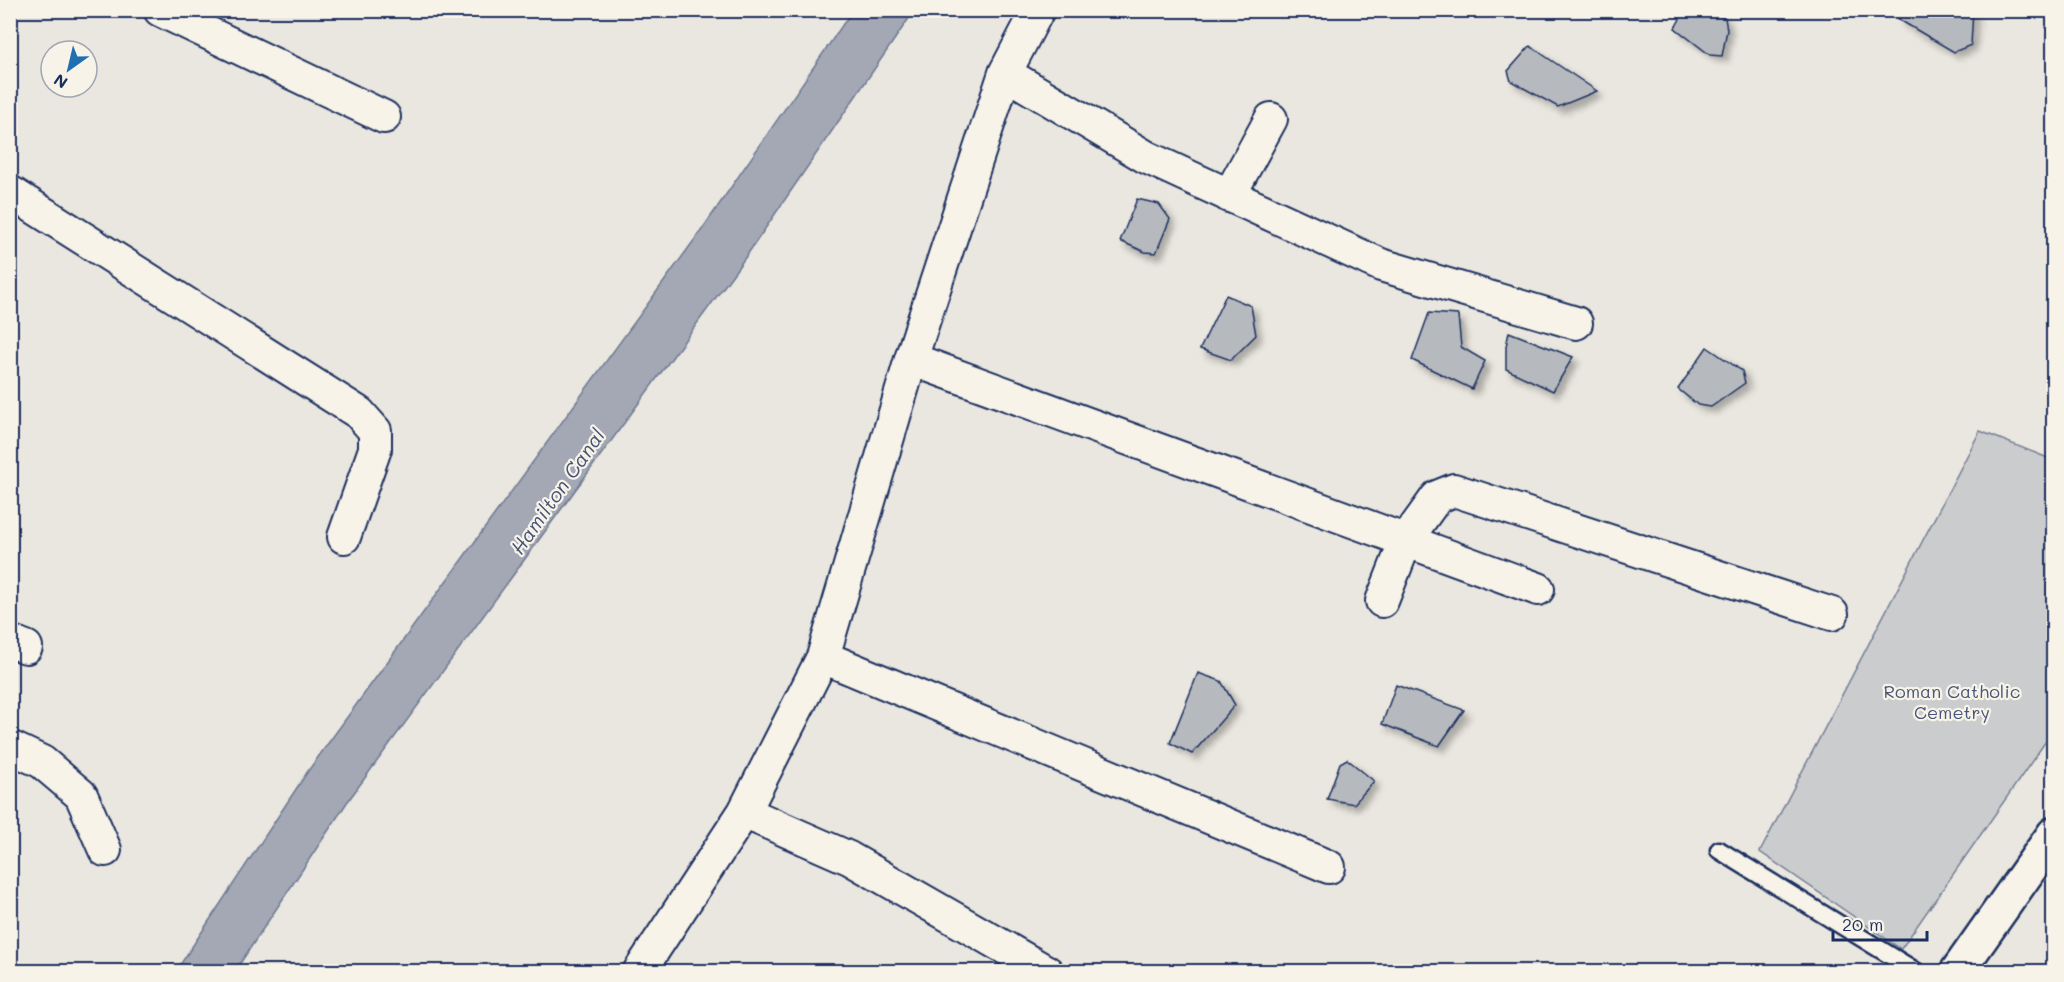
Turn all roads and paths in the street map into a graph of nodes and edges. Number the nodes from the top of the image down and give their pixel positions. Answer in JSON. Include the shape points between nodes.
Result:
{"nodes":[{"id":1,"x":160,"y":10,"type":"edge"},
{"id":2,"x":1038,"y":10,"type":"edge"},
{"id":3,"x":1005,"y":73,"type":"junction"},
{"id":4,"x":384,"y":117,"type":"dead end"},
{"id":5,"x":1271,"y":119,"type":"dead end"},
{"id":6,"x":10,"y":192,"type":"edge"},
{"id":7,"x":1229,"y":196,"type":"junction"},
{"id":8,"x":1576,"y":323,"type":"dead end"},
{"id":9,"x":911,"y":359,"type":"junction"},
{"id":10,"x":344,"y":537,"type":"dead end"},
{"id":11,"x":1406,"y":540,"type":"junction"},
{"id":12,"x":1538,"y":590,"type":"dead end"},
{"id":13,"x":1382,"y":601,"type":"dead end"},
{"id":14,"x":1832,"y":614,"type":"dead end"},
{"id":15,"x":823,"y":657,"type":"junction"},
{"id":16,"x":10,"y":747,"type":"edge"},
{"id":17,"x":744,"y":812,"type":"junction"},
{"id":18,"x":2054,"y":834,"type":"edge"},
{"id":19,"x":105,"y":850,"type":"dead end"},
{"id":20,"x":1719,"y":850,"type":"dead end"},
{"id":21,"x":1329,"y":867,"type":"dead end"},
{"id":22,"x":639,"y":972,"type":"edge"},
{"id":23,"x":1047,"y":972,"type":"edge"},
{"id":24,"x":1917,"y":972,"type":"edge"},
{"id":25,"x":1957,"y":972,"type":"edge"}],
"edges":[{"from":1,"to":4,"type":"street"},
{"from":2,"to":3,"type":"street"},
{"from":3,"to":7,"type":"street","via":[[1146,157]]},
{"from":3,"to":9,"type":"street"},
{"from":5,"to":7,"type":"street"},
{"from":6,"to":10,"type":"street","via":[[359,413],[375,431],[375,448]]},
{"from":7,"to":8,"type":"street","via":[[1381,265]]},
{"from":9,"to":11,"type":"street"},
{"from":9,"to":15,"type":"street"},
{"from":11,"to":12,"type":"street"},
{"from":11,"to":13,"type":"street"},
{"from":11,"to":14,"type":"street","via":[[1437,497],[1454,490]]},
{"from":15,"to":17,"type":"street"},
{"from":15,"to":21,"type":"street"},
{"from":16,"to":19,"type":"street","via":[[42,762],[81,795]]},
{"from":17,"to":22,"type":"street"},
{"from":17,"to":23,"type":"street","via":[[849,858]]},
{"from":18,"to":25,"type":"main road"},
{"from":20,"to":24,"type":"lane"}]}
